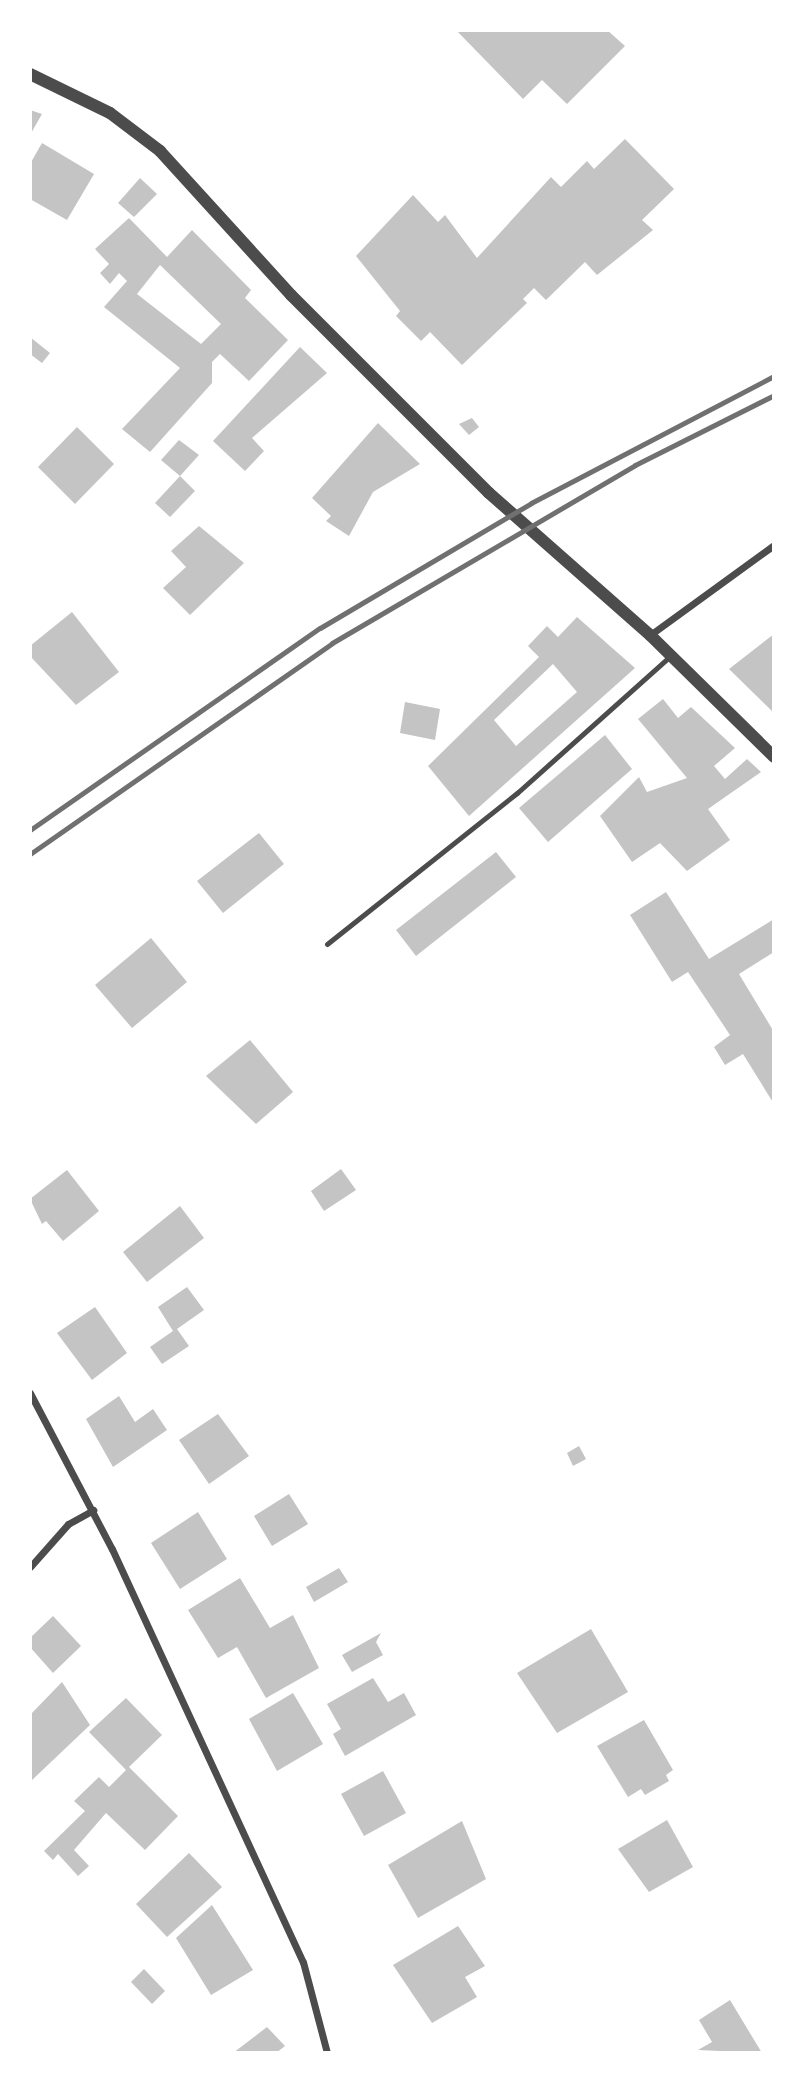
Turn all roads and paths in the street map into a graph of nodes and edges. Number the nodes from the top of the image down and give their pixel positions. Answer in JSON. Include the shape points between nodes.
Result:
{"nodes":[{"id":1,"x":30,"y":74,"type":"edge"},
{"id":2,"x":774,"y":545,"type":"edge"},
{"id":3,"x":650,"y":635,"type":"junction"},
{"id":4,"x":671,"y":655,"type":"junction"},
{"id":5,"x":774,"y":757,"type":"edge"},
{"id":6,"x":327,"y":944,"type":"dead end"},
{"id":7,"x":30,"y":1393,"type":"edge"},
{"id":8,"x":93,"y":1510,"type":"junction"},
{"id":9,"x":30,"y":1567,"type":"edge"},
{"id":10,"x":327,"y":2053,"type":"edge"}],
"edges":[{"from":1,"to":3,"type":"street","via":[[110,113],[160,151],[479,484]]},
{"from":2,"to":3,"type":"street"},
{"from":3,"to":4,"type":"street"},
{"from":4,"to":5,"type":"street"},
{"from":4,"to":6,"type":"lane","via":[[527,785]]},
{"from":7,"to":8,"type":"street"},
{"from":8,"to":9,"type":"street","via":[[68,1524]]},
{"from":8,"to":10,"type":"street","via":[[303,1962]]}]}
